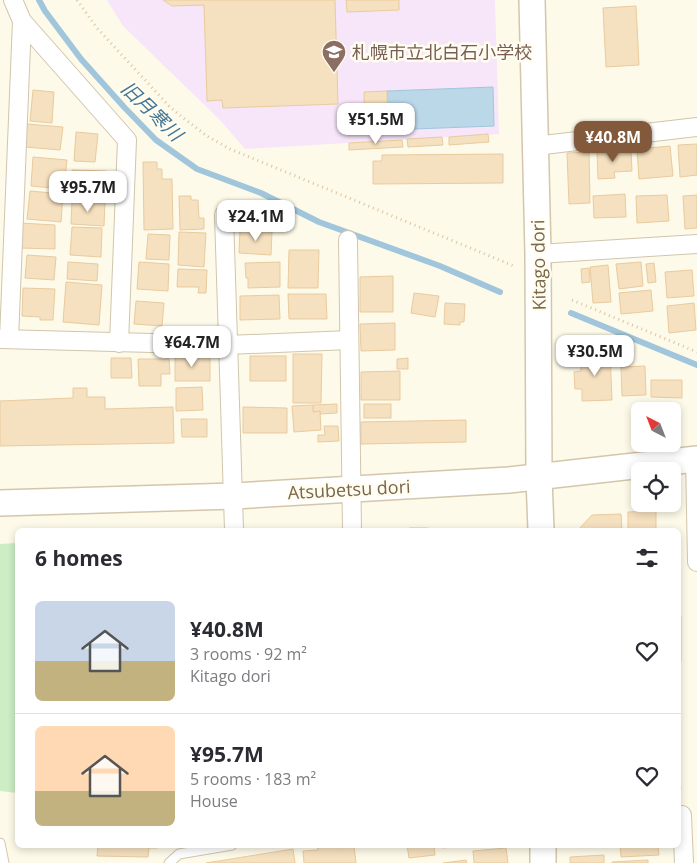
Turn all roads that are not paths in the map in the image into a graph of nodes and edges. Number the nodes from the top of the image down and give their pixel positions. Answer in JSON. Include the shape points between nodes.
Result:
{"nodes":[{"id":1,"x":13,"y":0,"type":"edge"},
{"id":2,"x":532,"y":0,"type":"edge"},
{"id":3,"x":22,"y":22,"type":"junction"},
{"id":4,"x":697,"y":127,"type":"edge"},
{"id":5,"x":535,"y":146,"type":"junction"},
{"id":6,"x":224,"y":215,"type":"dead end"},
{"id":7,"x":348,"y":240,"type":"dead end"},
{"id":8,"x":697,"y":244,"type":"edge"},
{"id":9,"x":538,"y":254,"type":"junction"},
{"id":10,"x":4,"y":339,"type":"edge"},
{"id":11,"x":349,"y":340,"type":"junction"},
{"id":12,"x":120,"y":343,"type":"junction"},
{"id":13,"x":228,"y":345,"type":"junction"},
{"id":14,"x":696,"y":459,"type":"edge"},
{"id":15,"x":539,"y":478,"type":"junction"},
{"id":16,"x":351,"y":489,"type":"junction"},
{"id":17,"x":234,"y":496,"type":"junction"},
{"id":18,"x":0,"y":504,"type":"edge"},
{"id":19,"x":234,"y":528,"type":"edge"},
{"id":20,"x":352,"y":528,"type":"edge"},
{"id":21,"x":541,"y":528,"type":"edge"},
{"id":22,"x":697,"y":562,"type":"edge"},
{"id":23,"x":686,"y":814,"type":"edge"},
{"id":24,"x":0,"y":843,"type":"edge"},
{"id":25,"x":214,"y":848,"type":"edge"},
{"id":26,"x":543,"y":848,"type":"edge"},
{"id":27,"x":4,"y":863,"type":"edge"},
{"id":28,"x":169,"y":863,"type":"edge"},
{"id":29,"x":543,"y":863,"type":"edge"},
{"id":30,"x":684,"y":863,"type":"edge"}],
"edges":[{"from":1,"to":3,"type":"street"},
{"from":2,"to":5,"type":"street","name":"Kitago dori"},
{"from":3,"to":10,"type":"street"},
{"from":3,"to":12,"type":"street","via":[[127,140]]},
{"from":4,"to":5,"type":"street"},
{"from":5,"to":9,"type":"street","name":"Kitago dori"},
{"from":6,"to":13,"type":"street"},
{"from":7,"to":11,"type":"street"},
{"from":8,"to":9,"type":"street"},
{"from":9,"to":15,"type":"street","name":"Kitago dori"},
{"from":10,"to":12,"type":"street"},
{"from":11,"to":13,"type":"street"},
{"from":11,"to":16,"type":"street"},
{"from":12,"to":13,"type":"street"},
{"from":13,"to":17,"type":"street"},
{"from":14,"to":15,"type":"street","name":"Atsubetsu dori"},
{"from":14,"to":22,"type":"street"},
{"from":15,"to":16,"type":"street","name":"Atsubetsu dori"},
{"from":15,"to":21,"type":"street","name":"Kitago dori"},
{"from":16,"to":17,"type":"street","name":"Atsubetsu dori"},
{"from":16,"to":20,"type":"street"},
{"from":17,"to":18,"type":"street","name":"Atsubetsu dori"},
{"from":17,"to":19,"type":"street"},
{"from":23,"to":30,"type":"street"},
{"from":24,"to":27,"type":"lane"},
{"from":25,"to":28,"type":"lane","via":[[179,854]]},
{"from":26,"to":29,"type":"street"}]}
